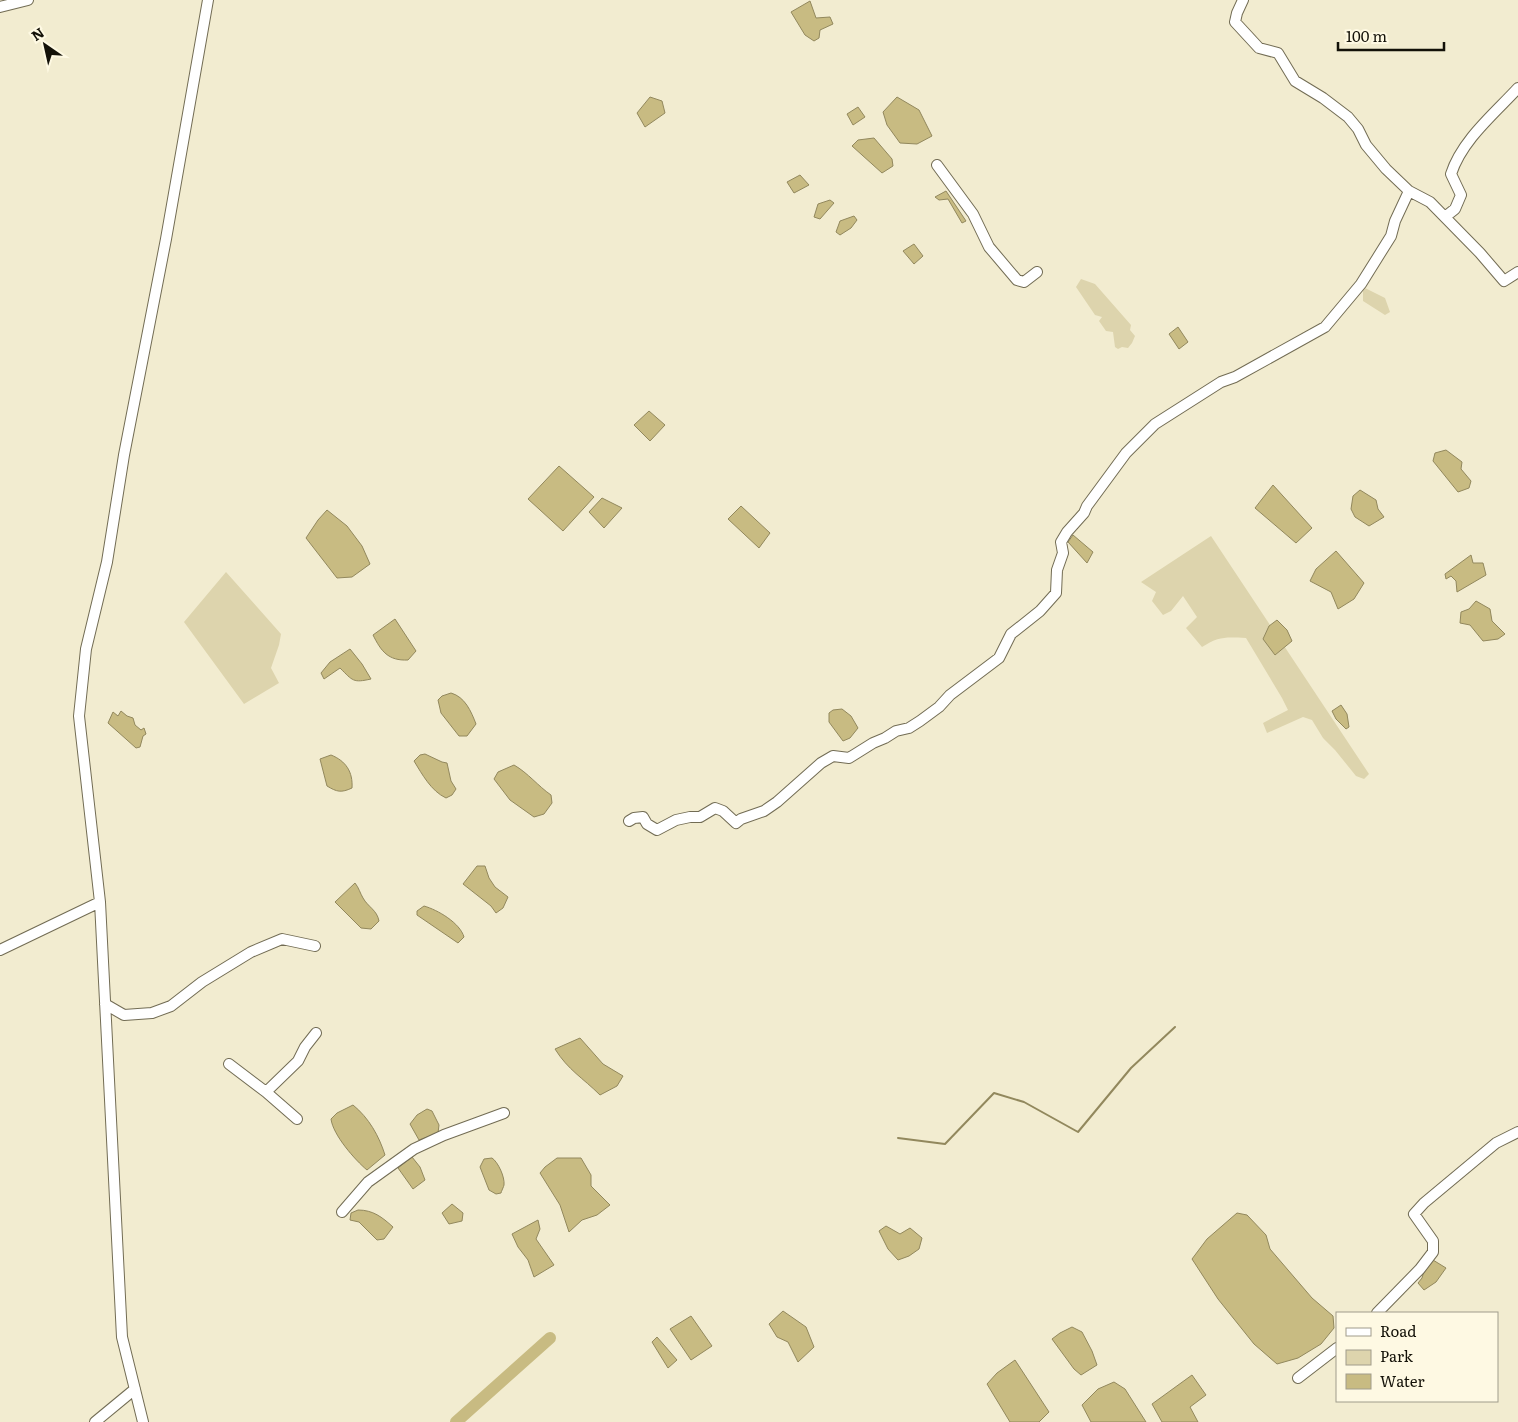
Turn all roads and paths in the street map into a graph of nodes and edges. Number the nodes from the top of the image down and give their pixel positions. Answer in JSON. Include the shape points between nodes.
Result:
{"nodes":[{"id":1,"x":28,"y":0,"type":"edge"},
{"id":2,"x":208,"y":0,"type":"edge"},
{"id":3,"x":1243,"y":0,"type":"edge"},
{"id":4,"x":0,"y":7,"type":"edge"},
{"id":5,"x":1518,"y":88,"type":"edge"},
{"id":6,"x":936,"y":164,"type":"dead end"},
{"id":7,"x":1409,"y":191,"type":"junction"},
{"id":8,"x":1445,"y":217,"type":"junction"},
{"id":9,"x":1037,"y":272,"type":"dead end"},
{"id":10,"x":1518,"y":272,"type":"edge"},
{"id":11,"x":629,"y":821,"type":"dead end"},
{"id":12,"x":100,"y":902,"type":"junction"},
{"id":13,"x":315,"y":946,"type":"dead end"},
{"id":14,"x":0,"y":950,"type":"edge"},
{"id":15,"x":104,"y":1004,"type":"junction"},
{"id":16,"x":316,"y":1033,"type":"dead end"},
{"id":17,"x":229,"y":1064,"type":"dead end"},
{"id":18,"x":266,"y":1092,"type":"junction"},
{"id":19,"x":504,"y":1113,"type":"dead end"},
{"id":20,"x":297,"y":1119,"type":"dead end"},
{"id":21,"x":1518,"y":1132,"type":"edge"},
{"id":22,"x":342,"y":1212,"type":"dead end"},
{"id":23,"x":1378,"y":1312,"type":"edge"},
{"id":24,"x":1336,"y":1349,"type":"edge"},
{"id":25,"x":1298,"y":1378,"type":"dead end"},
{"id":26,"x":135,"y":1389,"type":"junction"},
{"id":27,"x":95,"y":1422,"type":"edge"},
{"id":28,"x":143,"y":1422,"type":"edge"}],
"edges":[{"from":1,"to":4,"type":"street"},
{"from":2,"to":12,"type":"street","via":[[107,562],[86,649],[79,716]]},
{"from":3,"to":7,"type":"street","via":[[1235,22],[1259,48],[1278,53],[1295,81],[1348,117],[1366,145]]},
{"from":5,"to":8,"type":"street","via":[[1473,137],[1455,162],[1451,174],[1460,195],[1455,209]]},
{"from":6,"to":9,"type":"street","via":[[973,214],[989,247],[1017,280],[1024,282]]},
{"from":7,"to":8,"type":"street","via":[[1430,202]]},
{"from":7,"to":11,"type":"street","via":[[1394,221],[1391,236],[1361,284],[1325,327],[1199,395],[1155,424],[1126,453],[1061,542],[1063,553],[1057,570],[1056,593],[1040,611],[1011,634],[999,658],[950,694],[940,707],[909,728],[896,731],[849,758],[833,756],[764,811],[736,822],[715,808],[700,817],[676,820],[657,830],[643,817]]},
{"from":8,"to":10,"type":"street","via":[[1504,281]]},
{"from":12,"to":14,"type":"street"},
{"from":12,"to":15,"type":"street"},
{"from":13,"to":15,"type":"street","via":[[282,939],[250,952],[202,982],[172,1006],[152,1013],[124,1015]]},
{"from":15,"to":26,"type":"street","via":[[122,1337]]},
{"from":16,"to":18,"type":"street","via":[[298,1061]]},
{"from":17,"to":18,"type":"street"},
{"from":18,"to":20,"type":"street"},
{"from":19,"to":22,"type":"street","via":[[414,1150],[368,1182]]},
{"from":21,"to":23,"type":"street","via":[[1496,1143],[1414,1214],[1433,1241],[1433,1252]]},
{"from":24,"to":25,"type":"street"},
{"from":26,"to":27,"type":"street"},
{"from":26,"to":28,"type":"street"}]}
